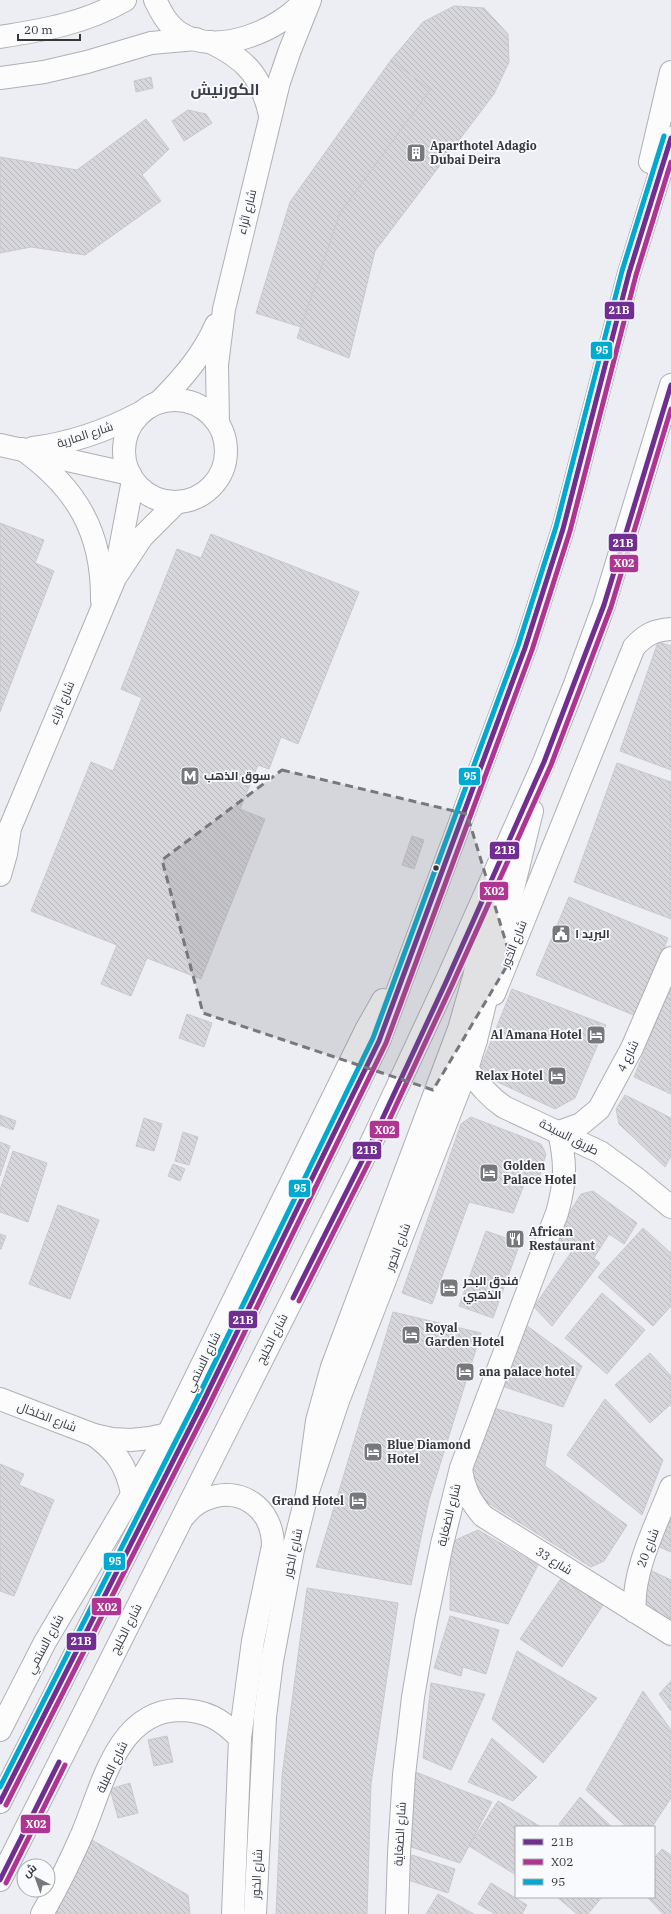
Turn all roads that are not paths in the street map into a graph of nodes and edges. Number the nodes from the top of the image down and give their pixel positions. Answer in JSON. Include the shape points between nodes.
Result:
{"nodes":[{"id":1,"x":124,"y":0,"type":"edge"},
{"id":2,"x":155,"y":0,"type":"edge"},
{"id":3,"x":305,"y":0,"type":"edge"},
{"id":4,"x":310,"y":0,"type":"edge"},
{"id":5,"x":0,"y":37,"type":"edge"},
{"id":6,"x":203,"y":41,"type":"junction"},
{"id":7,"x":671,"y":72,"type":"edge"},
{"id":8,"x":0,"y":78,"type":"edge"},
{"id":9,"x":270,"y":115,"type":"junction"},
{"id":10,"x":671,"y":138,"type":"edge"},
{"id":11,"x":630,"y":273,"type":"junction"},
{"id":12,"x":224,"y":309,"type":"junction"},
{"id":13,"x":671,"y":385,"type":"edge"},
{"id":14,"x":152,"y":406,"type":"junction"},
{"id":15,"x":218,"y":421,"type":"junction"},
{"id":16,"x":0,"y":445,"type":"edge"},
{"id":17,"x":22,"y":449,"type":"junction"},
{"id":18,"x":131,"y":477,"type":"junction"},
{"id":19,"x":177,"y":502,"type":"junction"},
{"id":20,"x":115,"y":578,"type":"junction"},
{"id":21,"x":102,"y":608,"type":"junction"},
{"id":22,"x":671,"y":629,"type":"edge"},
{"id":23,"x":544,"y":762,"type":"junction"},
{"id":24,"x":5,"y":833,"type":"edge"},
{"id":25,"x":495,"y":870,"type":"junction"},
{"id":26,"x":0,"y":875,"type":"edge"},
{"id":27,"x":416,"y":944,"type":"junction"},
{"id":28,"x":671,"y":958,"type":"edge"},
{"id":29,"x":476,"y":1040,"type":"junction"},
{"id":30,"x":467,"y":1069,"type":"junction"},
{"id":31,"x":559,"y":1132,"type":"junction"},
{"id":32,"x":671,"y":1207,"type":"edge"},
{"id":33,"x":0,"y":1399,"type":"edge"},
{"id":34,"x":168,"y":1434,"type":"junction"},
{"id":35,"x":94,"y":1435,"type":"junction"},
{"id":36,"x":461,"y":1468,"type":"junction"},
{"id":37,"x":671,"y":1487,"type":"edge"},
{"id":38,"x":132,"y":1493,"type":"junction"},
{"id":39,"x":307,"y":1494,"type":"junction"},
{"id":40,"x":181,"y":1518,"type":"junction"},
{"id":41,"x":635,"y":1612,"type":"junction"},
{"id":42,"x":671,"y":1634,"type":"edge"},
{"id":43,"x":0,"y":1730,"type":"edge"},
{"id":44,"x":240,"y":1738,"type":"junction"},
{"id":45,"x":0,"y":1802,"type":"edge"},
{"id":46,"x":0,"y":1880,"type":"edge"},
{"id":47,"x":42,"y":1914,"type":"edge"},
{"id":48,"x":233,"y":1914,"type":"edge"},
{"id":49,"x":255,"y":1914,"type":"edge"},
{"id":50,"x":397,"y":1914,"type":"edge"}],
"edges":[{"from":1,"to":5,"type":"main road","via":[[104,12],[79,21]]},
{"from":2,"to":6,"type":"main road","name":"شارع اثراء","via":[[163,16],[178,32]]},
{"from":3,"to":6,"type":"main road","via":[[283,19],[258,34],[233,40]]},
{"from":4,"to":9,"type":"main road","name":"شارع اثراء","via":[[290,50]]},
{"from":6,"to":8,"type":"main road","via":[[151,43],[65,67]]},
{"from":6,"to":9,"type":"main road","name":"شارع اثراء","via":[[228,50],[244,62],[257,78],[266,96]]},
{"from":7,"to":11,"type":"main road","via":[[650,160]]},
{"from":9,"to":12,"type":"main road","name":"شارع اثراء"},
{"from":10,"to":11,"type":"main road"},
{"from":11,"to":27,"type":"main road","via":[[579,471],[545,587]]},
{"from":12,"to":14,"type":"main road","name":"شارع اثراء","via":[[197,360],[179,382]]},
{"from":12,"to":15,"type":"main road","name":"شارع اثراء","via":[[217,365]]},
{"from":13,"to":23,"type":"main road","name":"شارع الخليج","via":[[604,605]]},
{"from":14,"to":15,"type":"main road","via":[[172,400],[185,401],[197,405]]},
{"from":14,"to":17,"type":"main road","name":"شارع المارية","via":[[91,435],[48,446]]},
{"from":14,"to":18,"type":"main road","via":[[134,420],[127,433],[125,461]]},
{"from":15,"to":19,"type":"main road","via":[[226,444],[226,458],[222,471],[204,493]]},
{"from":16,"to":17,"type":"main road","name":"شارع المارية"},
{"from":17,"to":18,"type":"main road","name":"شارع المارية"},
{"from":17,"to":21,"type":"main road","via":[[44,465],[79,505],[91,529],[99,555]]},
{"from":18,"to":19,"type":"main road","via":[[152,496],[164,501]]},
{"from":18,"to":20,"type":"main road","name":"شارع اثراء"},
{"from":19,"to":20,"type":"main road","name":"شارع اثراء","via":[[142,537]]},
{"from":20,"to":21,"type":"main road","name":"شارع اثراء"},
{"from":21,"to":24,"type":"main road","name":"شارع اثراء"},
{"from":22,"to":29,"type":"main road","name":"شارع الخور","via":[[656,630],[643,637],[627,661]]},
{"from":23,"to":25,"type":"main road","name":"شارع الخليج"},
{"from":23,"to":29,"type":"main road"},
{"from":24,"to":26,"type":"main road","name":"شارع اثراء","via":[[6,854]]},
{"from":25,"to":39,"type":"main road","via":[[474,977],[459,1029],[332,1367],[317,1421]]},
{"from":25,"to":40,"type":"main road","name":"شارع الخليج","via":[[373,1139]]},
{"from":27,"to":34,"type":"main road","name":"شارع الستمي","via":[[366,1030]]},
{"from":27,"to":45,"type":"main road","via":[[379,1041],[203,1402]]},
{"from":28,"to":31,"type":"main road","name":"شارع 4","via":[[632,1048],[599,1109],[581,1124]]},
{"from":29,"to":30,"type":"main road","name":"شارع الخور"},
{"from":30,"to":31,"type":"main road","name":"طريق السبخة","via":[[483,1090],[504,1107]]},
{"from":30,"to":39,"type":"main road","name":"شارع الخور","via":[[338,1401]]},
{"from":31,"to":32,"type":"main road","name":"طريق السبخة","via":[[600,1152]]},
{"from":31,"to":36,"type":"main road","name":"شارع الضغاية","via":[[564,1151],[565,1178],[557,1213]]},
{"from":33,"to":35,"type":"main road","name":"شارع الخلخال"},
{"from":34,"to":35,"type":"main road","name":"شارع الخلخال","via":[[131,1440]]},
{"from":34,"to":38,"type":"main road","name":"شارع الستمي"},
{"from":35,"to":38,"type":"main road","name":"شارع الخلخال","via":[[120,1459]]},
{"from":36,"to":41,"type":"main road","name":"شارع 33","via":[[464,1486],[471,1502],[482,1516]]},
{"from":36,"to":50,"type":"main road","name":"شارع الضغاية","via":[[440,1552],[413,1697],[404,1775]]},
{"from":37,"to":41,"type":"main road","name":"شارع 20","via":[[636,1579]]},
{"from":38,"to":43,"type":"main road","name":"شارع الستمي","via":[[45,1642]]},
{"from":39,"to":49,"type":"main road","name":"شارع الخور","via":[[293,1550],[271,1668],[265,1717]]},
{"from":40,"to":44,"type":"main road","name":"شارع الخور","via":[[204,1500],[232,1496],[246,1500],[258,1508],[268,1519],[273,1532],[273,1546],[253,1641]]},
{"from":40,"to":46,"type":"main road","name":"شارع الخليج"},
{"from":41,"to":42,"type":"main road","name":"شارع 33"},
{"from":44,"to":47,"type":"main road","name":"شارع الطبلة","via":[[225,1723],[208,1714],[189,1710],[152,1716],[136,1726],[122,1743],[111,1763],[68,1866]]},
{"from":44,"to":48,"type":"main road","name":"شارع الخور"}]}
